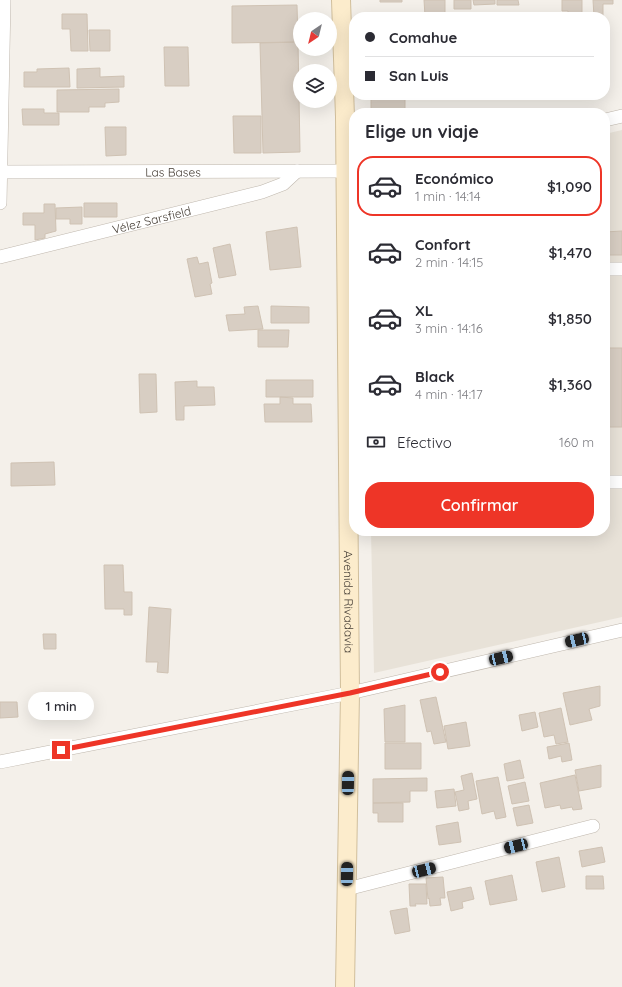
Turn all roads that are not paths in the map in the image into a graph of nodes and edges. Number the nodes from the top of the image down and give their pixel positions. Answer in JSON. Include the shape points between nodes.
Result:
{"nodes":[{"id":1,"x":4,"y":0,"type":"edge"},
{"id":2,"x":341,"y":0,"type":"edge"},
{"id":3,"x":622,"y":116,"type":"edge"},
{"id":4,"x":610,"y":119,"type":"edge"},
{"id":5,"x":349,"y":151,"type":"edge"},
{"id":6,"x":349,"y":170,"type":"edge"},
{"id":7,"x":298,"y":171,"type":"junction"},
{"id":8,"x":1,"y":172,"type":"edge"},
{"id":9,"x":0,"y":202,"type":"edge"},
{"id":10,"x":0,"y":257,"type":"edge"},
{"id":11,"x":610,"y":269,"type":"edge"},
{"id":12,"x":622,"y":269,"type":"edge"},
{"id":13,"x":610,"y":482,"type":"edge"},
{"id":14,"x":622,"y":482,"type":"edge"},
{"id":15,"x":350,"y":536,"type":"edge"},
{"id":16,"x":622,"y":630,"type":"edge"},
{"id":17,"x":350,"y":693,"type":"junction"},
{"id":18,"x":0,"y":762,"type":"edge"},
{"id":19,"x":593,"y":826,"type":"dead end"},
{"id":20,"x":347,"y":889,"type":"junction"},
{"id":21,"x":345,"y":987,"type":"edge"}],
"edges":[{"from":1,"to":8,"type":"street"},
{"from":2,"to":5,"type":"main road","name":"Avenida Rivadavia"},
{"from":3,"to":4,"type":"street"},
{"from":6,"to":7,"type":"street","name":"Las Bases"},
{"from":7,"to":8,"type":"street","name":"Las Bases"},
{"from":7,"to":10,"type":"street","name":"Vélez Sarsfield","via":[[283,184],[262,192]]},
{"from":8,"to":9,"type":"street"},
{"from":11,"to":12,"type":"street"},
{"from":13,"to":14,"type":"street"},
{"from":15,"to":17,"type":"main road","name":"Avenida Rivadavia"},
{"from":16,"to":17,"type":"street"},
{"from":17,"to":18,"type":"street"},
{"from":17,"to":20,"type":"main road","name":"Avenida Rivadavia"},
{"from":19,"to":20,"type":"street"},
{"from":20,"to":21,"type":"main road","name":"Avenida Rivadavia"}]}
